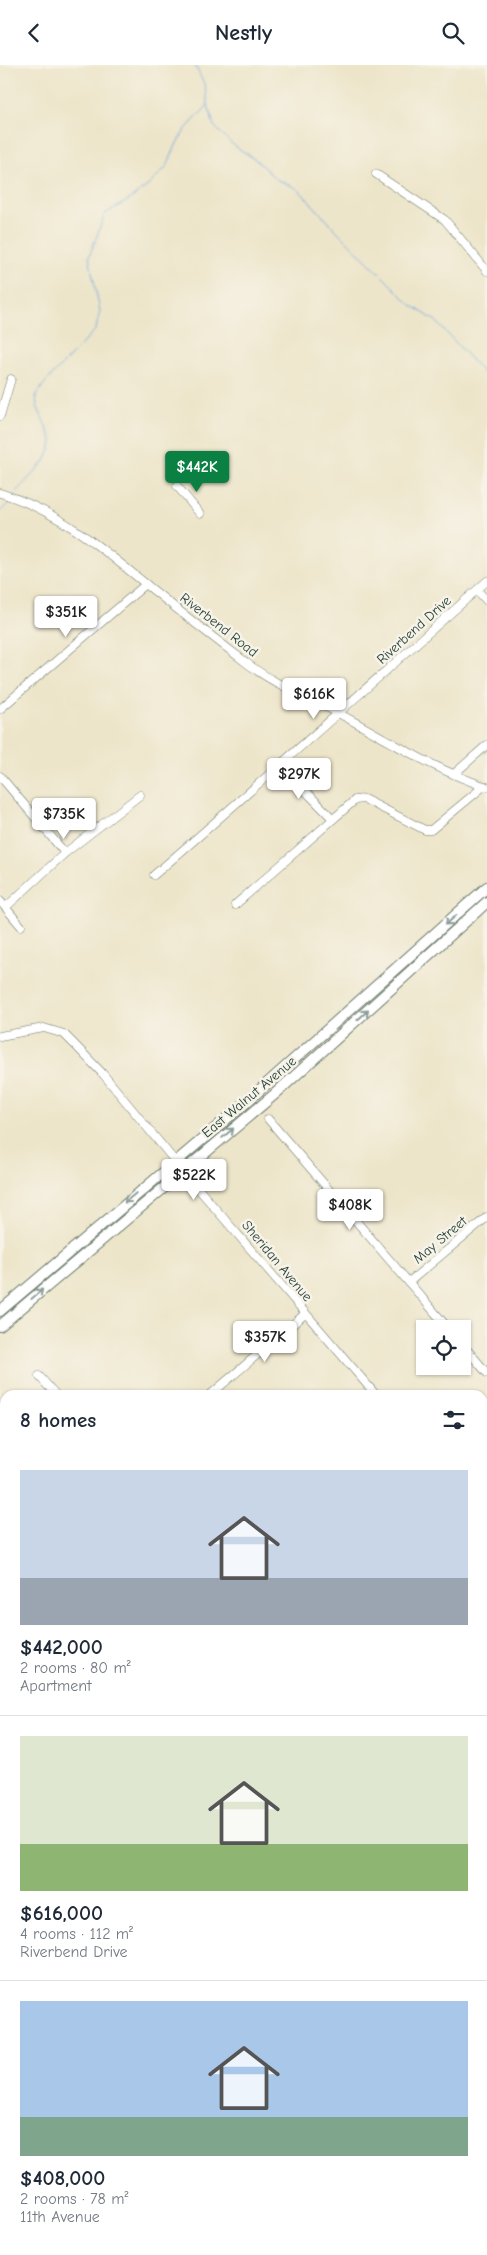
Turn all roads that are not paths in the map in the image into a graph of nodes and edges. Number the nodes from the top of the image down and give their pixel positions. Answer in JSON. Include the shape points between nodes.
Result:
{"nodes":[{"id":1,"x":376,"y":174,"type":"dead end"},
{"id":2,"x":487,"y":271,"type":"edge"},
{"id":3,"x":11,"y":379,"type":"dead end"},
{"id":4,"x":0,"y":416,"type":"edge"},
{"id":5,"x":177,"y":486,"type":"dead end"},
{"id":6,"x":0,"y":493,"type":"edge"},
{"id":7,"x":200,"y":514,"type":"dead end"},
{"id":8,"x":487,"y":581,"type":"edge"},
{"id":9,"x":146,"y":584,"type":"junction"},
{"id":10,"x":477,"y":590,"type":"junction"},
{"id":11,"x":487,"y":601,"type":"edge"},
{"id":12,"x":0,"y":709,"type":"edge"},
{"id":13,"x":337,"y":713,"type":"junction"},
{"id":14,"x":487,"y":745,"type":"edge"},
{"id":15,"x":281,"y":765,"type":"junction"},
{"id":16,"x":454,"y":774,"type":"junction"},
{"id":17,"x":0,"y":776,"type":"edge"},
{"id":18,"x":485,"y":786,"type":"edge"},
{"id":19,"x":140,"y":795,"type":"dead end"},
{"id":20,"x":333,"y":819,"type":"junction"},
{"id":21,"x":65,"y":853,"type":"junction"},
{"id":22,"x":154,"y":875,"type":"dead end"},
{"id":23,"x":487,"y":887,"type":"edge"},
{"id":24,"x":487,"y":902,"type":"edge"},
{"id":25,"x":3,"y":904,"type":"edge"},
{"id":26,"x":235,"y":905,"type":"dead end"},
{"id":27,"x":21,"y":926,"type":"dead end"},
{"id":28,"x":331,"y":1027,"type":"junction"},
{"id":29,"x":0,"y":1036,"type":"edge"},
{"id":30,"x":339,"y":1037,"type":"junction"},
{"id":31,"x":268,"y":1119,"type":"dead end"},
{"id":32,"x":175,"y":1161,"type":"junction"},
{"id":33,"x":183,"y":1171,"type":"junction"},
{"id":34,"x":487,"y":1217,"type":"edge"},
{"id":35,"x":410,"y":1282,"type":"junction"},
{"id":36,"x":0,"y":1311,"type":"edge"},
{"id":37,"x":305,"y":1314,"type":"junction"},
{"id":38,"x":442,"y":1320,"type":"edge"},
{"id":39,"x":0,"y":1326,"type":"edge"},
{"id":40,"x":471,"y":1354,"type":"edge"},
{"id":41,"x":487,"y":1373,"type":"edge"},
{"id":42,"x":39,"y":1376,"type":"dead end"},
{"id":43,"x":52,"y":1390,"type":"edge"},
{"id":44,"x":216,"y":1390,"type":"edge"},
{"id":45,"x":372,"y":1390,"type":"edge"}],
"edges":[{"from":1,"to":2,"type":"street","via":[[445,220]]},
{"from":3,"to":4,"type":"street"},
{"from":5,"to":7,"type":"street"},
{"from":6,"to":9,"type":"street","name":"Riverbend Road","via":[[66,523]]},
{"from":8,"to":10,"type":"street","name":"Riverbend Drive"},
{"from":9,"to":12,"type":"street"},
{"from":9,"to":13,"type":"street","name":"Riverbend Road","via":[[250,666]]},
{"from":10,"to":11,"type":"street"},
{"from":10,"to":13,"type":"street","name":"Riverbend Drive","via":[[374,684]]},
{"from":13,"to":15,"type":"street","name":"Riverbend Drive"},
{"from":13,"to":16,"type":"street","name":"Riverbend Road"},
{"from":14,"to":16,"type":"street"},
{"from":15,"to":20,"type":"street"},
{"from":15,"to":22,"type":"street","name":"Riverbend Drive"},
{"from":16,"to":18,"type":"street","name":"Riverbend Road"},
{"from":17,"to":21,"type":"street"},
{"from":18,"to":20,"type":"street","via":[[431,830],[360,798]]},
{"from":19,"to":21,"type":"street"},
{"from":20,"to":26,"type":"street"},
{"from":21,"to":25,"type":"street"},
{"from":23,"to":28,"type":"main road","name":"East Walnut Avenue","one_way":true},
{"from":30,"to":24,"type":"main road","name":"East Walnut Avenue","one_way":true},
{"from":25,"to":27,"type":"street"},
{"from":28,"to":30,"type":"main road"},
{"from":28,"to":32,"type":"main road","name":"East Walnut Avenue"},
{"from":29,"to":32,"type":"street","name":"Sheridan Avenue","via":[[44,1028],[64,1034],[98,1067]]},
{"from":33,"to":30,"type":"main road","name":"East Walnut Avenue","one_way":true},
{"from":31,"to":35,"type":"street"},
{"from":32,"to":33,"type":"street","name":"Sheridan Avenue"},
{"from":32,"to":36,"type":"main road","name":"East Walnut Avenue","one_way":true},
{"from":33,"to":37,"type":"street","name":"Sheridan Avenue"},
{"from":39,"to":33,"type":"main road","name":"East Walnut Avenue","one_way":true},
{"from":34,"to":35,"type":"street","name":"May Street"},
{"from":35,"to":38,"type":"street"},
{"from":37,"to":44,"type":"street"},
{"from":37,"to":45,"type":"street","name":"Sheridan Avenue"},
{"from":40,"to":41,"type":"street"},
{"from":42,"to":43,"type":"street"}]}
